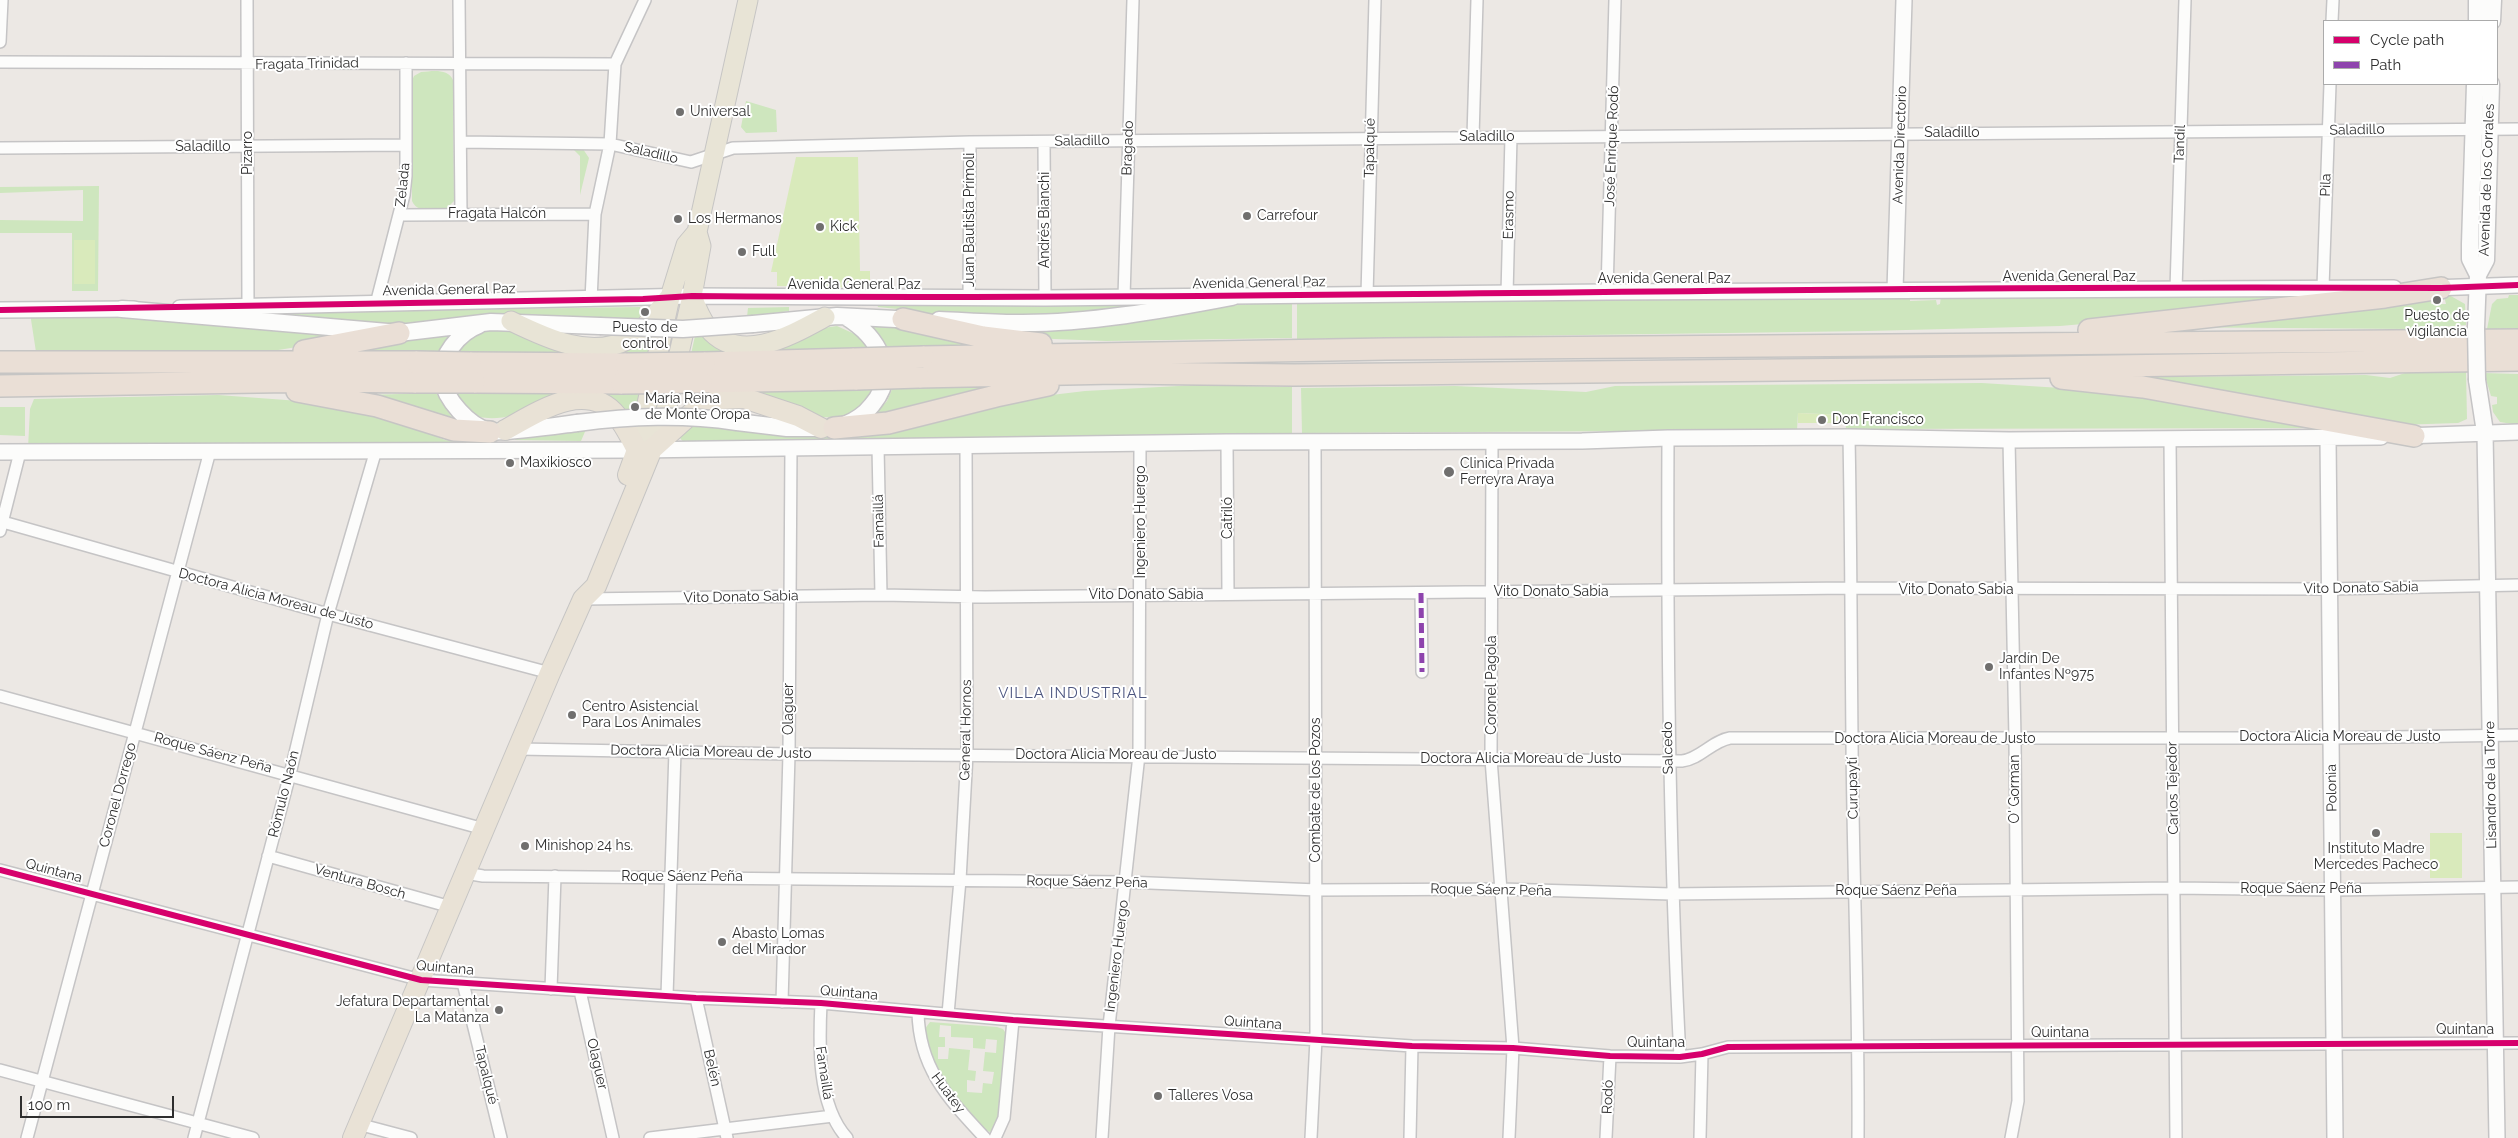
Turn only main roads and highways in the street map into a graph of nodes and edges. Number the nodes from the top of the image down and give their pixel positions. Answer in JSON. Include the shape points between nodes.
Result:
{"nodes":[{"id":1,"x":748,"y":0,"type":"edge"},
{"id":2,"x":2477,"y":0,"type":"edge"},
{"id":3,"x":2493,"y":0,"type":"edge"},
{"id":4,"x":2477,"y":20,"type":"edge"},
{"id":5,"x":2492,"y":20,"type":"edge"},
{"id":6,"x":2475,"y":85,"type":"edge"},
{"id":7,"x":2490,"y":85,"type":"edge"},
{"id":8,"x":2482,"y":129,"type":"junction"},
{"id":9,"x":697,"y":232,"type":"junction"},
{"id":10,"x":2441,"y":288,"type":"road end"},
{"id":11,"x":692,"y":296,"type":"junction"},
{"id":12,"x":670,"y":297,"type":"junction"},
{"id":13,"x":1232,"y":297,"type":"road end"},
{"id":14,"x":122,"y":309,"type":"road end"},
{"id":15,"x":834,"y":316,"type":"junction"},
{"id":16,"x":903,"y":319,"type":"junction"},
{"id":17,"x":512,"y":321,"type":"junction"},
{"id":18,"x":491,"y":322,"type":"junction"},
{"id":19,"x":399,"y":333,"type":"junction"},
{"id":20,"x":2518,"y":340,"type":"edge"},
{"id":21,"x":1968,"y":343,"type":"junction"},
{"id":22,"x":2518,"y":360,"type":"edge"},
{"id":23,"x":250,"y":361,"type":"junction"},
{"id":24,"x":0,"y":362,"type":"edge"},
{"id":25,"x":1114,"y":363,"type":"junction"},
{"id":26,"x":1979,"y":368,"type":"junction"},
{"id":27,"x":417,"y":372,"type":"junction"},
{"id":28,"x":243,"y":382,"type":"junction"},
{"id":29,"x":0,"y":386,"type":"edge"},
{"id":30,"x":828,"y":428,"type":"junction"},
{"id":31,"x":497,"y":431,"type":"junction"},
{"id":32,"x":2485,"y":432,"type":"road end"},
{"id":33,"x":2414,"y":436,"type":"road end"},
{"id":34,"x":644,"y":449,"type":"junction"},
{"id":35,"x":355,"y":1131,"type":"edge"}],
"edges":[{"from":1,"to":9,"type":"main road"},
{"from":2,"to":4,"type":"main road"},
{"from":3,"to":5,"type":"main road"},
{"from":6,"to":8,"type":"main road","name":"Avenida de los Corrales"},
{"from":7,"to":8,"type":"main road","name":"Avenida de los Corrales"},
{"from":8,"to":32,"type":"main road","name":"Avenida de los Corrales","bridge":true,"via":[[2486,260],[2477,281],[2476,328]]},
{"from":9,"to":11,"type":"main road","via":[[701,246]]},
{"from":9,"to":12,"type":"main road","via":[[686,245]]},
{"from":10,"to":21,"type":"highway","via":[[2317,305]]},
{"from":11,"to":15,"type":"main road","via":[[709,329],[725,341],[740,345],[770,343]]},
{"from":11,"to":34,"type":"main road","via":[[663,424]]},
{"from":12,"to":17,"type":"main road","via":[[628,339],[600,347],[569,344],[540,335]]},
{"from":12,"to":34,"type":"main road"},
{"from":13,"to":16,"type":"main road","via":[[1163,309],[1017,324]]},
{"from":14,"to":19,"type":"main road"},
{"from":15,"to":16,"type":"main road"},
{"from":15,"to":17,"type":"main road","bridge":true,"via":[[682,329]]},
{"from":15,"to":30,"type":"main road","via":[[868,334],[882,355],[886,376],[877,400],[868,411],[853,422]]},
{"from":16,"to":25,"type":"highway"},
{"from":17,"to":18,"type":"main road"},
{"from":18,"to":19,"type":"main road"},
{"from":18,"to":31,"type":"main road","via":[[464,333],[446,356],[442,379],[452,402],[472,422]]},
{"from":19,"to":23,"type":"highway"},
{"from":20,"to":21,"type":"highway"},
{"from":21,"to":25,"type":"highway"},
{"from":22,"to":26,"type":"highway"},
{"from":23,"to":24,"type":"highway"},
{"from":23,"to":27,"type":"highway"},
{"from":25,"to":26,"type":"highway","via":[[1304,375]]},
{"from":25,"to":27,"type":"highway","bridge":true,"via":[[702,372]]},
{"from":25,"to":30,"type":"highway","via":[[1023,390],[888,423]]},
{"from":26,"to":33,"type":"highway","via":[[2143,387]]},
{"from":27,"to":28,"type":"highway"},
{"from":28,"to":29,"type":"highway"},
{"from":28,"to":31,"type":"highway","via":[[377,406],[454,430]]},
{"from":30,"to":31,"type":"main road","bridge":true,"via":[[787,428],[698,416],[662,416],[623,417]]},
{"from":30,"to":34,"type":"highway","via":[[754,400],[718,399],[693,412]]},
{"from":31,"to":34,"type":"highway","via":[[564,401],[589,400],[603,405],[617,416]]},
{"from":34,"to":35,"type":"highway","via":[[584,586],[584,599]]}]}
